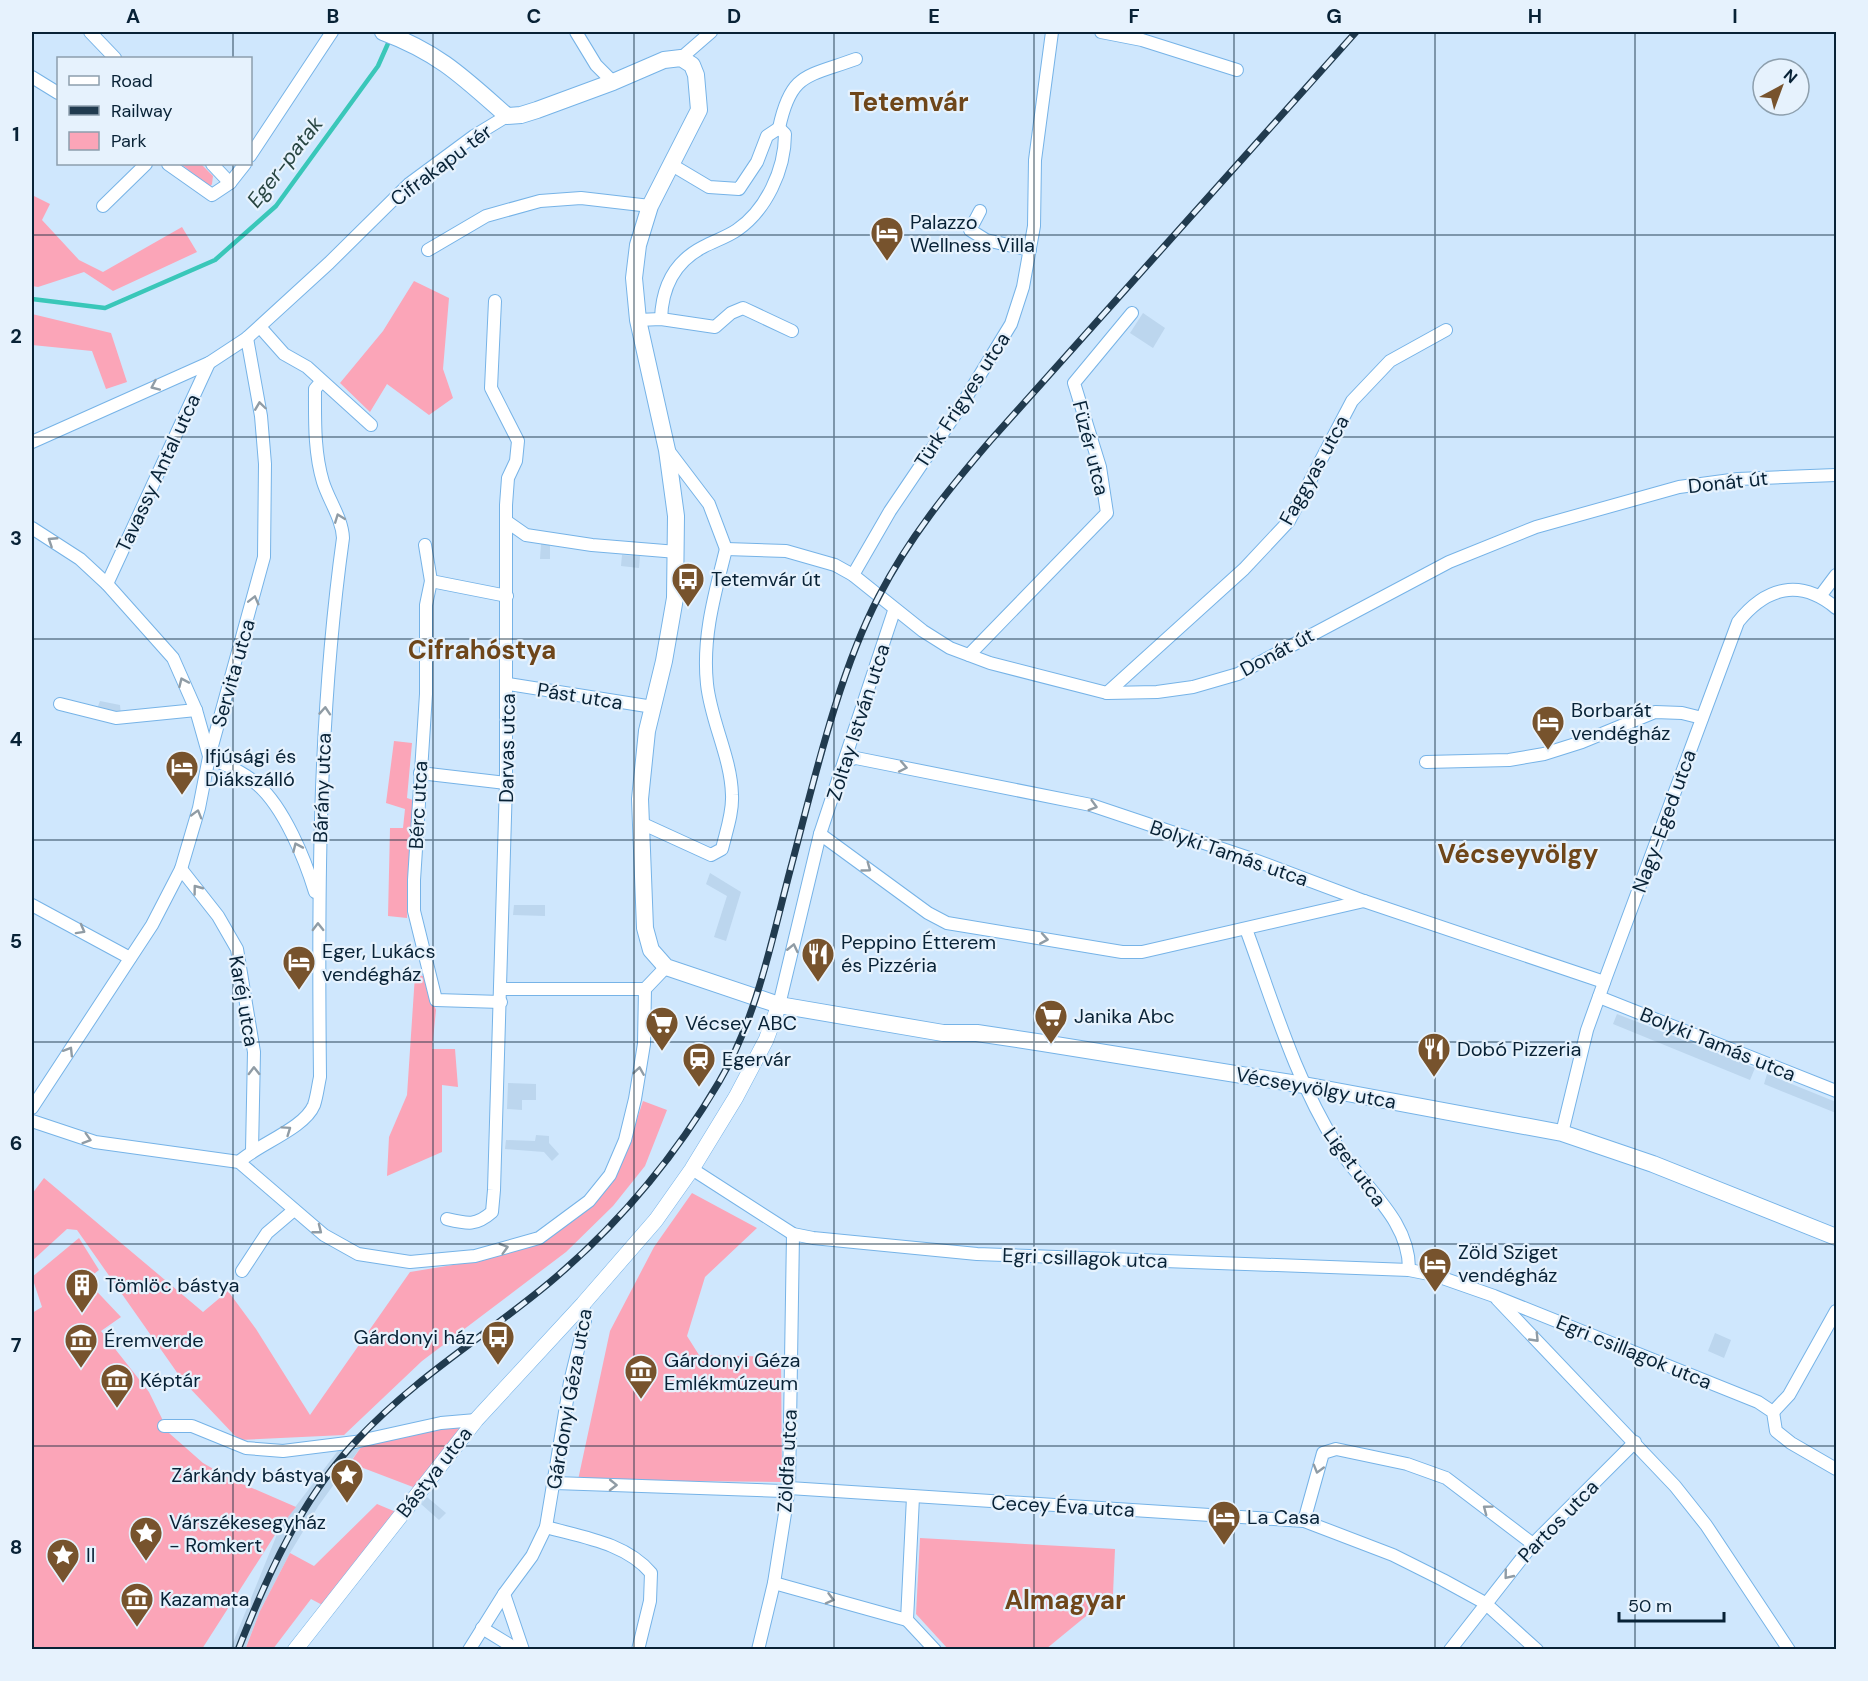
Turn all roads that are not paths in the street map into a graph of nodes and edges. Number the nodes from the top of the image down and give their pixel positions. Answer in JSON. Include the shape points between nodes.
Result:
{"nodes":[{"id":1,"x":90,"y":32,"type":"edge"},
{"id":2,"x":332,"y":32,"type":"edge"},
{"id":3,"x":383,"y":32,"type":"edge"},
{"id":4,"x":576,"y":32,"type":"edge"},
{"id":5,"x":711,"y":32,"type":"edge"},
{"id":6,"x":1052,"y":32,"type":"edge"},
{"id":7,"x":1101,"y":32,"type":"edge"},
{"id":8,"x":1146,"y":36,"type":"edge"},
{"id":9,"x":114,"y":57,"type":"edge"},
{"id":10,"x":681,"y":58,"type":"junction"},
{"id":11,"x":856,"y":58,"type":"dead end"},
{"id":12,"x":1237,"y":70,"type":"dead end"},
{"id":13,"x":32,"y":77,"type":"edge"},
{"id":14,"x":613,"y":82,"type":"junction"},
{"id":15,"x":57,"y":92,"type":"edge"},
{"id":16,"x":507,"y":116,"type":"junction"},
{"id":17,"x":778,"y":128,"type":"junction"},
{"id":18,"x":252,"y":153,"type":"edge"},
{"id":19,"x":145,"y":165,"type":"edge"},
{"id":20,"x":169,"y":165,"type":"edge"},
{"id":21,"x":213,"y":165,"type":"edge"},
{"id":22,"x":244,"y":165,"type":"edge"},
{"id":23,"x":672,"y":165,"type":"junction"},
{"id":24,"x":230,"y":183,"type":"junction"},
{"id":25,"x":650,"y":206,"type":"junction"},
{"id":26,"x":103,"y":207,"type":"dead end"},
{"id":27,"x":980,"y":211,"type":"dead end"},
{"id":28,"x":1030,"y":249,"type":"junction"},
{"id":29,"x":428,"y":250,"type":"dead end"},
{"id":30,"x":495,"y":301,"type":"dead end"},
{"id":31,"x":1132,"y":313,"type":"dead end"},
{"id":32,"x":661,"y":319,"type":"junction"},
{"id":33,"x":638,"y":320,"type":"junction"},
{"id":34,"x":264,"y":324,"type":"junction"},
{"id":35,"x":1446,"y":330,"type":"dead end"},
{"id":36,"x":792,"y":331,"type":"dead end"},
{"id":37,"x":247,"y":338,"type":"junction"},
{"id":38,"x":209,"y":363,"type":"junction"},
{"id":39,"x":321,"y":382,"type":"junction"},
{"id":40,"x":370,"y":425,"type":"dead end"},
{"id":41,"x":32,"y":442,"type":"edge"},
{"id":42,"x":667,"y":450,"type":"junction"},
{"id":43,"x":1836,"y":475,"type":"edge"},
{"id":44,"x":506,"y":521,"type":"junction"},
{"id":45,"x":32,"y":528,"type":"edge"},
{"id":46,"x":425,"y":545,"type":"dead end"},
{"id":47,"x":726,"y":549,"type":"junction"},
{"id":48,"x":677,"y":552,"type":"junction"},
{"id":49,"x":853,"y":575,"type":"junction"},
{"id":50,"x":1836,"y":575,"type":"edge"},
{"id":51,"x":431,"y":581,"type":"junction"},
{"id":52,"x":107,"y":584,"type":"junction"},
{"id":53,"x":1821,"y":595,"type":"junction"},
{"id":54,"x":507,"y":596,"type":"junction"},
{"id":55,"x":1836,"y":608,"type":"edge"},
{"id":56,"x":894,"y":611,"type":"junction"},
{"id":57,"x":969,"y":655,"type":"junction"},
{"id":58,"x":508,"y":684,"type":"junction"},
{"id":59,"x":1107,"y":693,"type":"junction"},
{"id":60,"x":60,"y":704,"type":"dead end"},
{"id":61,"x":653,"y":707,"type":"junction"},
{"id":62,"x":196,"y":710,"type":"junction"},
{"id":63,"x":1702,"y":718,"type":"junction"},
{"id":64,"x":209,"y":757,"type":"junction"},
{"id":65,"x":845,"y":761,"type":"junction"},
{"id":66,"x":1426,"y":762,"type":"dead end"},
{"id":67,"x":420,"y":773,"type":"junction"},
{"id":68,"x":507,"y":783,"type":"junction"},
{"id":69,"x":641,"y":823,"type":"junction"},
{"id":70,"x":820,"y":834,"type":"junction"},
{"id":71,"x":181,"y":869,"type":"junction"},
{"id":72,"x":1364,"y":901,"type":"junction"},
{"id":73,"x":318,"y":902,"type":"junction"},
{"id":74,"x":32,"y":905,"type":"edge"},
{"id":75,"x":1246,"y":929,"type":"junction"},
{"id":76,"x":130,"y":958,"type":"junction"},
{"id":77,"x":666,"y":967,"type":"junction"},
{"id":78,"x":1604,"y":982,"type":"junction"},
{"id":79,"x":502,"y":989,"type":"junction"},
{"id":80,"x":645,"y":989,"type":"junction"},
{"id":81,"x":1599,"y":997,"type":"junction"},
{"id":82,"x":501,"y":1002,"type":"junction"},
{"id":83,"x":779,"y":1005,"type":"junction"},
{"id":84,"x":1304,"y":1085,"type":"junction"},
{"id":85,"x":1836,"y":1091,"type":"edge"},
{"id":86,"x":34,"y":1101,"type":"edge"},
{"id":87,"x":32,"y":1121,"type":"edge"},
{"id":88,"x":1562,"y":1133,"type":"junction"},
{"id":89,"x":252,"y":1150,"type":"junction"},
{"id":90,"x":239,"y":1162,"type":"junction"},
{"id":91,"x":692,"y":1169,"type":"junction"},
{"id":92,"x":294,"y":1210,"type":"junction"},
{"id":93,"x":447,"y":1219,"type":"dead end"},
{"id":94,"x":794,"y":1234,"type":"junction"},
{"id":95,"x":1836,"y":1237,"type":"edge"},
{"id":96,"x":1409,"y":1270,"type":"junction"},
{"id":97,"x":242,"y":1271,"type":"dead end"},
{"id":98,"x":1494,"y":1296,"type":"junction"},
{"id":99,"x":583,"y":1304,"type":"junction"},
{"id":100,"x":1836,"y":1311,"type":"edge"},
{"id":101,"x":1773,"y":1412,"type":"junction"},
{"id":102,"x":476,"y":1420,"type":"junction"},
{"id":103,"x":164,"y":1426,"type":"dead end"},
{"id":104,"x":1635,"y":1442,"type":"junction"},
{"id":105,"x":1836,"y":1469,"type":"edge"},
{"id":106,"x":555,"y":1483,"type":"junction"},
{"id":107,"x":789,"y":1488,"type":"junction"},
{"id":108,"x":913,"y":1497,"type":"junction"},
{"id":109,"x":1304,"y":1521,"type":"junction"},
{"id":110,"x":546,"y":1527,"type":"junction"},
{"id":111,"x":1533,"y":1544,"type":"junction"},
{"id":112,"x":774,"y":1583,"type":"junction"},
{"id":113,"x":504,"y":1594,"type":"junction"},
{"id":114,"x":1485,"y":1603,"type":"junction"},
{"id":115,"x":907,"y":1620,"type":"junction"},
{"id":116,"x":482,"y":1628,"type":"junction"},
{"id":117,"x":295,"y":1650,"type":"edge"},
{"id":118,"x":469,"y":1650,"type":"edge"},
{"id":119,"x":518,"y":1650,"type":"edge"},
{"id":120,"x":523,"y":1650,"type":"edge"},
{"id":121,"x":638,"y":1650,"type":"edge"},
{"id":122,"x":758,"y":1650,"type":"edge"},
{"id":123,"x":935,"y":1650,"type":"edge"},
{"id":124,"x":1450,"y":1650,"type":"edge"},
{"id":125,"x":1537,"y":1650,"type":"edge"},
{"id":126,"x":1789,"y":1650,"type":"edge"}],
"edges":[{"from":1,"to":9,"type":"street"},
{"from":2,"to":18,"type":"street"},
{"from":3,"to":16,"type":"main road","name":"Cifrakapu tér","via":[[441,58]]},
{"from":4,"to":14,"type":"street"},
{"from":5,"to":10,"type":"street"},
{"from":6,"to":28,"type":"street","name":"Türk Frigyes utca","via":[[1035,160]]},
{"from":7,"to":8,"type":"street"},
{"from":8,"to":12,"type":"street"},
{"from":10,"to":14,"type":"main road","via":[[664,60]]},
{"from":10,"to":23,"type":"main road","via":[[692,65],[696,75],[699,110]]},
{"from":11,"to":17,"type":"street","via":[[799,80],[785,102]]},
{"from":13,"to":15,"type":"street"},
{"from":14,"to":16,"type":"main road","via":[[521,115]]},
{"from":16,"to":34,"type":"street","name":"Cifrakapu tér","via":[[409,184]]},
{"from":17,"to":23,"type":"street","via":[[767,136],[757,162],[739,189],[710,187]]},
{"from":17,"to":32,"type":"street","via":[[785,134],[785,151],[761,208],[736,231],[700,248],[675,270],[662,296]]},
{"from":19,"to":26,"type":"street"},
{"from":20,"to":24,"type":"street","via":[[212,195]]},
{"from":21,"to":24,"type":"street"},
{"from":22,"to":24,"type":"street"},
{"from":23,"to":25,"type":"main road"},
{"from":25,"to":29,"type":"street","via":[[581,198],[540,201],[486,216]]},
{"from":25,"to":33,"type":"main road","via":[[638,245],[634,278]]},
{"from":27,"to":28,"type":"street","via":[[970,230],[986,240]]},
{"from":28,"to":49,"type":"street","name":"Türk Frigyes utca","via":[[1011,324]]},
{"from":30,"to":44,"type":"street","name":"Darvas utca","via":[[491,388],[518,441],[516,460],[508,478]]},
{"from":31,"to":57,"type":"street","name":"Füzér utca","via":[[1074,383],[1100,467],[1107,513]]},
{"from":32,"to":33,"type":"street"},
{"from":32,"to":36,"type":"street","via":[[715,327],[730,313],[743,308]]},
{"from":33,"to":42,"type":"main road"},
{"from":34,"to":37,"type":"street","name":"Cifrakapu tér"},
{"from":34,"to":39,"type":"street","via":[[284,354],[307,367]]},
{"from":35,"to":59,"type":"street","name":"Faggyas utca","via":[[1390,361],[1352,400],[1289,521],[1244,569]]},
{"from":37,"to":38,"type":"street","name":"Cifrakapu tér"},
{"from":64,"to":37,"type":"street","name":"Servita utca","one_way":true,"via":[[264,557],[264,454]]},
{"from":38,"to":41,"type":"street","name":"Cifrakapu tér","one_way":true},
{"from":38,"to":52,"type":"street","name":"Tavassy Antal utca"},
{"from":39,"to":40,"type":"street"},
{"from":73,"to":39,"type":"street","name":"Bárány utca","one_way":true,"via":[[327,689],[343,538],[318,460],[315,389]]},
{"from":42,"to":47,"type":"street","via":[[709,504]]},
{"from":42,"to":48,"type":"main road"},
{"from":43,"to":59,"type":"street","name":"Donát út","via":[[1738,479],[1679,487],[1536,527],[1449,562],[1238,674],[1193,687]]},
{"from":44,"to":48,"type":"street","via":[[526,535]]},
{"from":44,"to":54,"type":"street","name":"Darvas utca"},
{"from":52,"to":45,"type":"street","one_way":true,"via":[[80,560]]},
{"from":46,"to":51,"type":"street","name":"Bérc utca"},
{"from":47,"to":49,"type":"street","name":"Donát út","via":[[786,551],[824,561]]},
{"from":47,"to":69,"type":"street","via":[[707,632],[711,710],[728,764],[732,797],[722,849],[711,855]]},
{"from":48,"to":61,"type":"main road","via":[[675,598]]},
{"from":49,"to":56,"type":"street","name":"Donát út"},
{"from":50,"to":53,"type":"street"},
{"from":51,"to":54,"type":"street"},
{"from":51,"to":67,"type":"street","name":"Bérc utca","via":[[426,605],[426,694]]},
{"from":62,"to":52,"type":"street","one_way":true,"via":[[173,658]]},
{"from":53,"to":55,"type":"street"},
{"from":53,"to":63,"type":"street","name":"Nagy-Eged utca","via":[[1803,589],[1790,590],[1763,598],[1749,608],[1738,622]]},
{"from":54,"to":58,"type":"street","name":"Darvas utca"},
{"from":56,"to":57,"type":"street","name":"Donát út","via":[[950,648]]},
{"from":56,"to":65,"type":"street","name":"Zoltay István utca"},
{"from":57,"to":59,"type":"street","name":"Donát út","via":[[1023,673]]},
{"from":58,"to":61,"type":"street","name":"Pást utca"},
{"from":58,"to":68,"type":"street","name":"Darvas utca"},
{"from":60,"to":62,"type":"street","via":[[116,718]]},
{"from":61,"to":69,"type":"main road","via":[[642,759]]},
{"from":62,"to":64,"type":"street"},
{"from":63,"to":66,"type":"street","via":[[1655,712],[1544,754],[1509,760]]},
{"from":63,"to":78,"type":"street","name":"Nagy-Eged utca"},
{"from":71,"to":64,"type":"street","name":"Servita utca","one_way":true,"via":[[200,808]]},
{"from":73,"to":64,"type":"street","one_way":true,"via":[[292,836],[269,797],[245,776]]},
{"from":65,"to":70,"type":"street","name":"Zoltay István utca"},
{"from":65,"to":72,"type":"street","name":"Bolyki Tamás utca","one_way":true,"via":[[856,758],[1091,805]]},
{"from":67,"to":68,"type":"street"},
{"from":67,"to":82,"type":"street","name":"Bérc utca","via":[[414,911],[436,1000]]},
{"from":68,"to":79,"type":"street","name":"Darvas utca"},
{"from":69,"to":77,"type":"main road","via":[[645,928],[651,950]]},
{"from":70,"to":75,"type":"street","one_way":true,"via":[[947,923],[1122,952],[1142,952]]},
{"from":83,"to":70,"type":"street","one_way":true},
{"from":71,"to":76,"type":"street","name":"Servita utca"},
{"from":89,"to":71,"type":"street","name":"Karéj utca","one_way":true,"via":[[254,1052],[237,949],[218,916]]},
{"from":72,"to":75,"type":"street"},
{"from":72,"to":78,"type":"street","name":"Bolyki Tamás utca"},
{"from":89,"to":73,"type":"street","name":"Bárány utca","one_way":true,"via":[[286,1132],[308,1115],[314,1105],[320,1077]]},
{"from":74,"to":76,"type":"street","one_way":true},
{"from":75,"to":84,"type":"street","name":"Liget utca"},
{"from":86,"to":76,"type":"street","name":"Servita utca","one_way":true},
{"from":77,"to":80,"type":"street"},
{"from":77,"to":83,"type":"main road","name":"Vécseyvölgy utca"},
{"from":78,"to":81,"type":"street","name":"Nagy-Eged utca"},
{"from":79,"to":80,"type":"street"},
{"from":79,"to":82,"type":"street","name":"Darvas utca"},
{"from":92,"to":80,"type":"street","one_way":true,"via":[[324,1235],[358,1254],[410,1262],[475,1256],[539,1238],[589,1201],[610,1175],[625,1140],[644,1044]]},
{"from":81,"to":85,"type":"street","name":"Bolyki Tamás utca"},
{"from":81,"to":88,"type":"street","name":"Nagy-Eged utca"},
{"from":82,"to":93,"type":"street","name":"Darvas utca","via":[[492,1212],[481,1222]]},
{"from":83,"to":84,"type":"main road","name":"Vécseyvölgy utca"},
{"from":83,"to":91,"type":"street","name":"Gárdonyi Géza utca","via":[[766,1040],[736,1097]]},
{"from":84,"to":88,"type":"main road","name":"Vécseyvölgy utca"},
{"from":84,"to":96,"type":"street","name":"Liget utca","via":[[1338,1148],[1401,1229]]},
{"from":87,"to":90,"type":"street","one_way":true,"via":[[95,1142]]},
{"from":88,"to":95,"type":"main road","name":"Vécseyvölgy utca","via":[[1653,1164]]},
{"from":89,"to":90,"type":"street","name":"Bárány utca"},
{"from":90,"to":92,"type":"street"},
{"from":91,"to":94,"type":"street","name":"Egri csillagok utca"},
{"from":91,"to":99,"type":"street","name":"Gárdonyi Géza utca","via":[[656,1220]]},
{"from":92,"to":97,"type":"street","via":[[267,1233]]},
{"from":94,"to":96,"type":"street","name":"Egri csillagok utca","via":[[894,1248],[977,1254]]},
{"from":94,"to":107,"type":"street","name":"Zöldfa utca"},
{"from":96,"to":98,"type":"street","name":"Egri csillagok utca"},
{"from":98,"to":101,"type":"street","name":"Egri csillagok utca","via":[[1758,1402]]},
{"from":98,"to":104,"type":"street","name":"Egri csillagok utca","one_way":true},
{"from":99,"to":102,"type":"street","name":"Bástya utca"},
{"from":99,"to":106,"type":"street","name":"Gárdonyi Géza utca","via":[[585,1321],[570,1382]]},
{"from":100,"to":101,"type":"street","via":[[1789,1395]]},
{"from":101,"to":105,"type":"street","via":[[1776,1431]]},
{"from":102,"to":103,"type":"street","via":[[283,1451],[246,1448],[192,1426]]},
{"from":102,"to":117,"type":"street","name":"Bástya utca"},
{"from":104,"to":111,"type":"street","name":"Partos utca"},
{"from":104,"to":126,"type":"street","name":"Egri csillagok utca","via":[[1706,1524]]},
{"from":106,"to":107,"type":"street","name":"Cecey Éva utca","one_way":true,"via":[[783,1491]]},
{"from":106,"to":110,"type":"street","name":"Gárdonyi Géza utca"},
{"from":107,"to":108,"type":"street","name":"Cecey Éva utca"},
{"from":107,"to":112,"type":"street","name":"Zöldfa utca"},
{"from":108,"to":109,"type":"street","name":"Cecey Éva utca"},
{"from":108,"to":115,"type":"street"},
{"from":111,"to":109,"type":"street","one_way":true,"via":[[1446,1478],[1407,1464],[1336,1449],[1323,1453]]},
{"from":109,"to":114,"type":"street","name":"Cecey Éva utca","via":[[1393,1555]]},
{"from":110,"to":113,"type":"street","name":"Gárdonyi Géza utca","via":[[532,1556]]},
{"from":110,"to":121,"type":"street","via":[[622,1549],[651,1572],[650,1601]]},
{"from":111,"to":114,"type":"street","name":"Partos utca","one_way":true},
{"from":112,"to":115,"type":"street","one_way":true},
{"from":112,"to":122,"type":"street","name":"Zöldfa utca"},
{"from":113,"to":116,"type":"street","name":"Gárdonyi Géza utca"},
{"from":113,"to":120,"type":"street"},
{"from":114,"to":124,"type":"street","name":"Partos utca"},
{"from":114,"to":125,"type":"street","name":"Cecey Éva utca"},
{"from":115,"to":123,"type":"street"},
{"from":116,"to":118,"type":"street","name":"Gárdonyi Géza utca"},
{"from":116,"to":119,"type":"street"}]}
